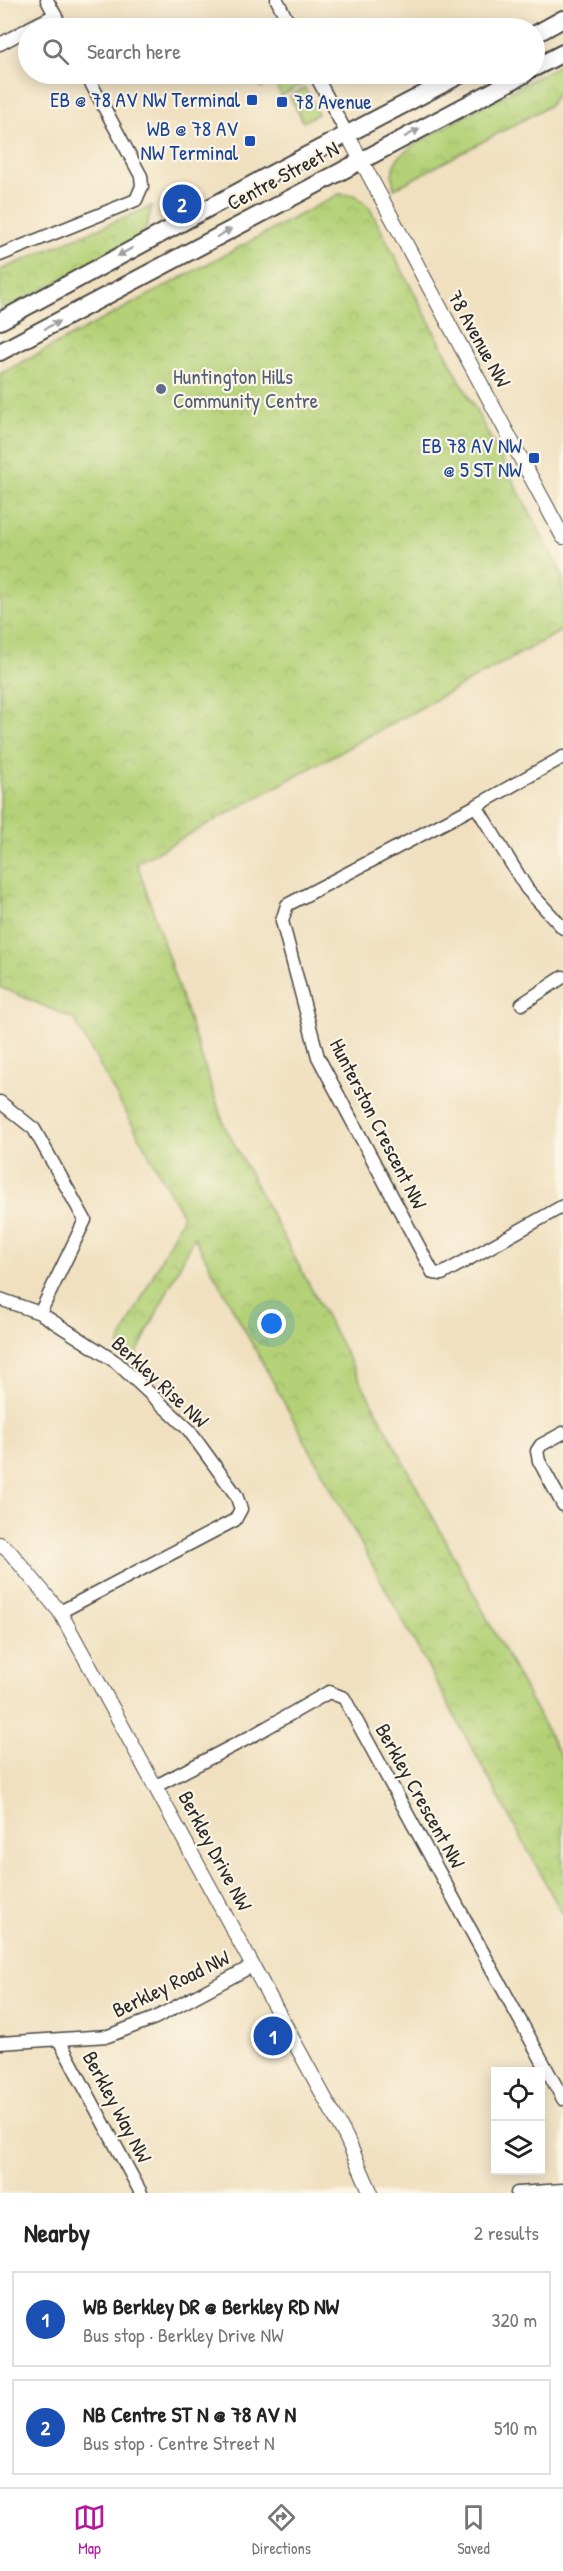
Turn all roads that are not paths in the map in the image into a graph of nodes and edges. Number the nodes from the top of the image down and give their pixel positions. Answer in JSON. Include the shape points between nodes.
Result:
{"nodes":[{"id":1,"x":47,"y":0,"type":"edge"},
{"id":2,"x":277,"y":0,"type":"edge"},
{"id":3,"x":55,"y":15,"type":"junction"},
{"id":4,"x":49,"y":18,"type":"edge"},
{"id":5,"x":57,"y":18,"type":"edge"},
{"id":6,"x":286,"y":18,"type":"edge"},
{"id":7,"x":563,"y":19,"type":"edge"},
{"id":8,"x":545,"y":29,"type":"edge"},
{"id":9,"x":18,"y":35,"type":"edge"},
{"id":10,"x":0,"y":44,"type":"edge"},
{"id":11,"x":563,"y":53,"type":"edge"},
{"id":12,"x":545,"y":62,"type":"edge"},
{"id":13,"x":91,"y":84,"type":"edge"},
{"id":14,"x":320,"y":84,"type":"edge"},
{"id":15,"x":443,"y":84,"type":"edge"},
{"id":16,"x":506,"y":84,"type":"edge"},
{"id":17,"x":347,"y":134,"type":"junction"},
{"id":18,"x":361,"y":160,"type":"junction"},
{"id":19,"x":0,"y":255,"type":"edge"},
{"id":20,"x":0,"y":321,"type":"edge"},
{"id":21,"x":0,"y":352,"type":"edge"},
{"id":22,"x":559,"y":519,"type":"edge"},
{"id":23,"x":563,"y":537,"type":"edge"},
{"id":24,"x":563,"y":757,"type":"edge"},
{"id":25,"x":476,"y":806,"type":"junction"},
{"id":26,"x":563,"y":928,"type":"edge"},
{"id":27,"x":563,"y":977,"type":"edge"},
{"id":28,"x":522,"y":1004,"type":"dead end"},
{"id":29,"x":0,"y":1102,"type":"edge"},
{"id":30,"x":563,"y":1206,"type":"edge"},
{"id":31,"x":0,"y":1299,"type":"edge"},
{"id":32,"x":40,"y":1313,"type":"junction"},
{"id":33,"x":563,"y":1433,"type":"edge"},
{"id":34,"x":563,"y":1505,"type":"edge"},
{"id":35,"x":0,"y":1544,"type":"edge"},
{"id":36,"x":60,"y":1612,"type":"junction"},
{"id":37,"x":156,"y":1786,"type":"junction"},
{"id":38,"x":252,"y":1966,"type":"junction"},
{"id":39,"x":59,"y":2040,"type":"junction"},
{"id":40,"x":0,"y":2043,"type":"edge"},
{"id":41,"x":563,"y":2099,"type":"edge"},
{"id":42,"x":563,"y":2190,"type":"edge"},
{"id":43,"x":141,"y":2193,"type":"edge"},
{"id":44,"x":371,"y":2193,"type":"edge"},
{"id":45,"x":517,"y":2193,"type":"edge"}],
"edges":[{"from":1,"to":3,"type":"street"},
{"from":2,"to":6,"type":"street"},
{"from":3,"to":4,"type":"street"},
{"from":3,"to":5,"type":"street"},
{"from":7,"to":8,"type":"main road"},
{"from":9,"to":10,"type":"street"},
{"from":11,"to":12,"type":"main road"},
{"from":13,"to":19,"type":"street","via":[[141,176],[142,186],[136,200]]},
{"from":14,"to":17,"type":"street"},
{"from":15,"to":17,"type":"main road","name":"Centre Street N"},
{"from":18,"to":16,"type":"main road","name":"Centre Street N","one_way":true},
{"from":17,"to":18,"type":"street","name":"78 Avenue NW"},
{"from":17,"to":20,"type":"main road","name":"Centre Street N","one_way":true},
{"from":21,"to":18,"type":"main road","name":"Centre Street N","one_way":true},
{"from":18,"to":22,"type":"street","name":"78 Avenue NW"},
{"from":22,"to":23,"type":"street","name":"78 Avenue NW"},
{"from":24,"to":25,"type":"street","name":"Hunterston Crescent NW"},
{"from":25,"to":26,"type":"street","via":[[527,889]]},
{"from":25,"to":30,"type":"street","name":"Hunterston Crescent NW","via":[[287,904],[282,921],[318,1056],[434,1273],[442,1274]]},
{"from":27,"to":28,"type":"street"},
{"from":29,"to":32,"type":"street","via":[[34,1129],[85,1221]]},
{"from":31,"to":32,"type":"street","name":"Berkley Rise NW"},
{"from":32,"to":36,"type":"street","name":"Berkley Rise NW","via":[[116,1362],[188,1430],[236,1495],[241,1509],[235,1520]]},
{"from":33,"to":34,"type":"street","via":[[537,1451]]},
{"from":35,"to":36,"type":"street","name":"Berkley Drive NW"},
{"from":36,"to":37,"type":"street","name":"Berkley Drive NW"},
{"from":37,"to":38,"type":"street","name":"Berkley Drive NW"},
{"from":37,"to":41,"type":"street","name":"Berkley Crescent NW","via":[[329,1692],[344,1698]]},
{"from":38,"to":39,"type":"street","name":"Berkley Road NW","via":[[155,2018],[118,2033]]},
{"from":38,"to":44,"type":"street","name":"Berkley Drive NW","via":[[346,2137]]},
{"from":39,"to":40,"type":"street","name":"Berkley Road NW"},
{"from":39,"to":43,"type":"street","name":"Berkley Way NW"},
{"from":42,"to":45,"type":"street"}]}
